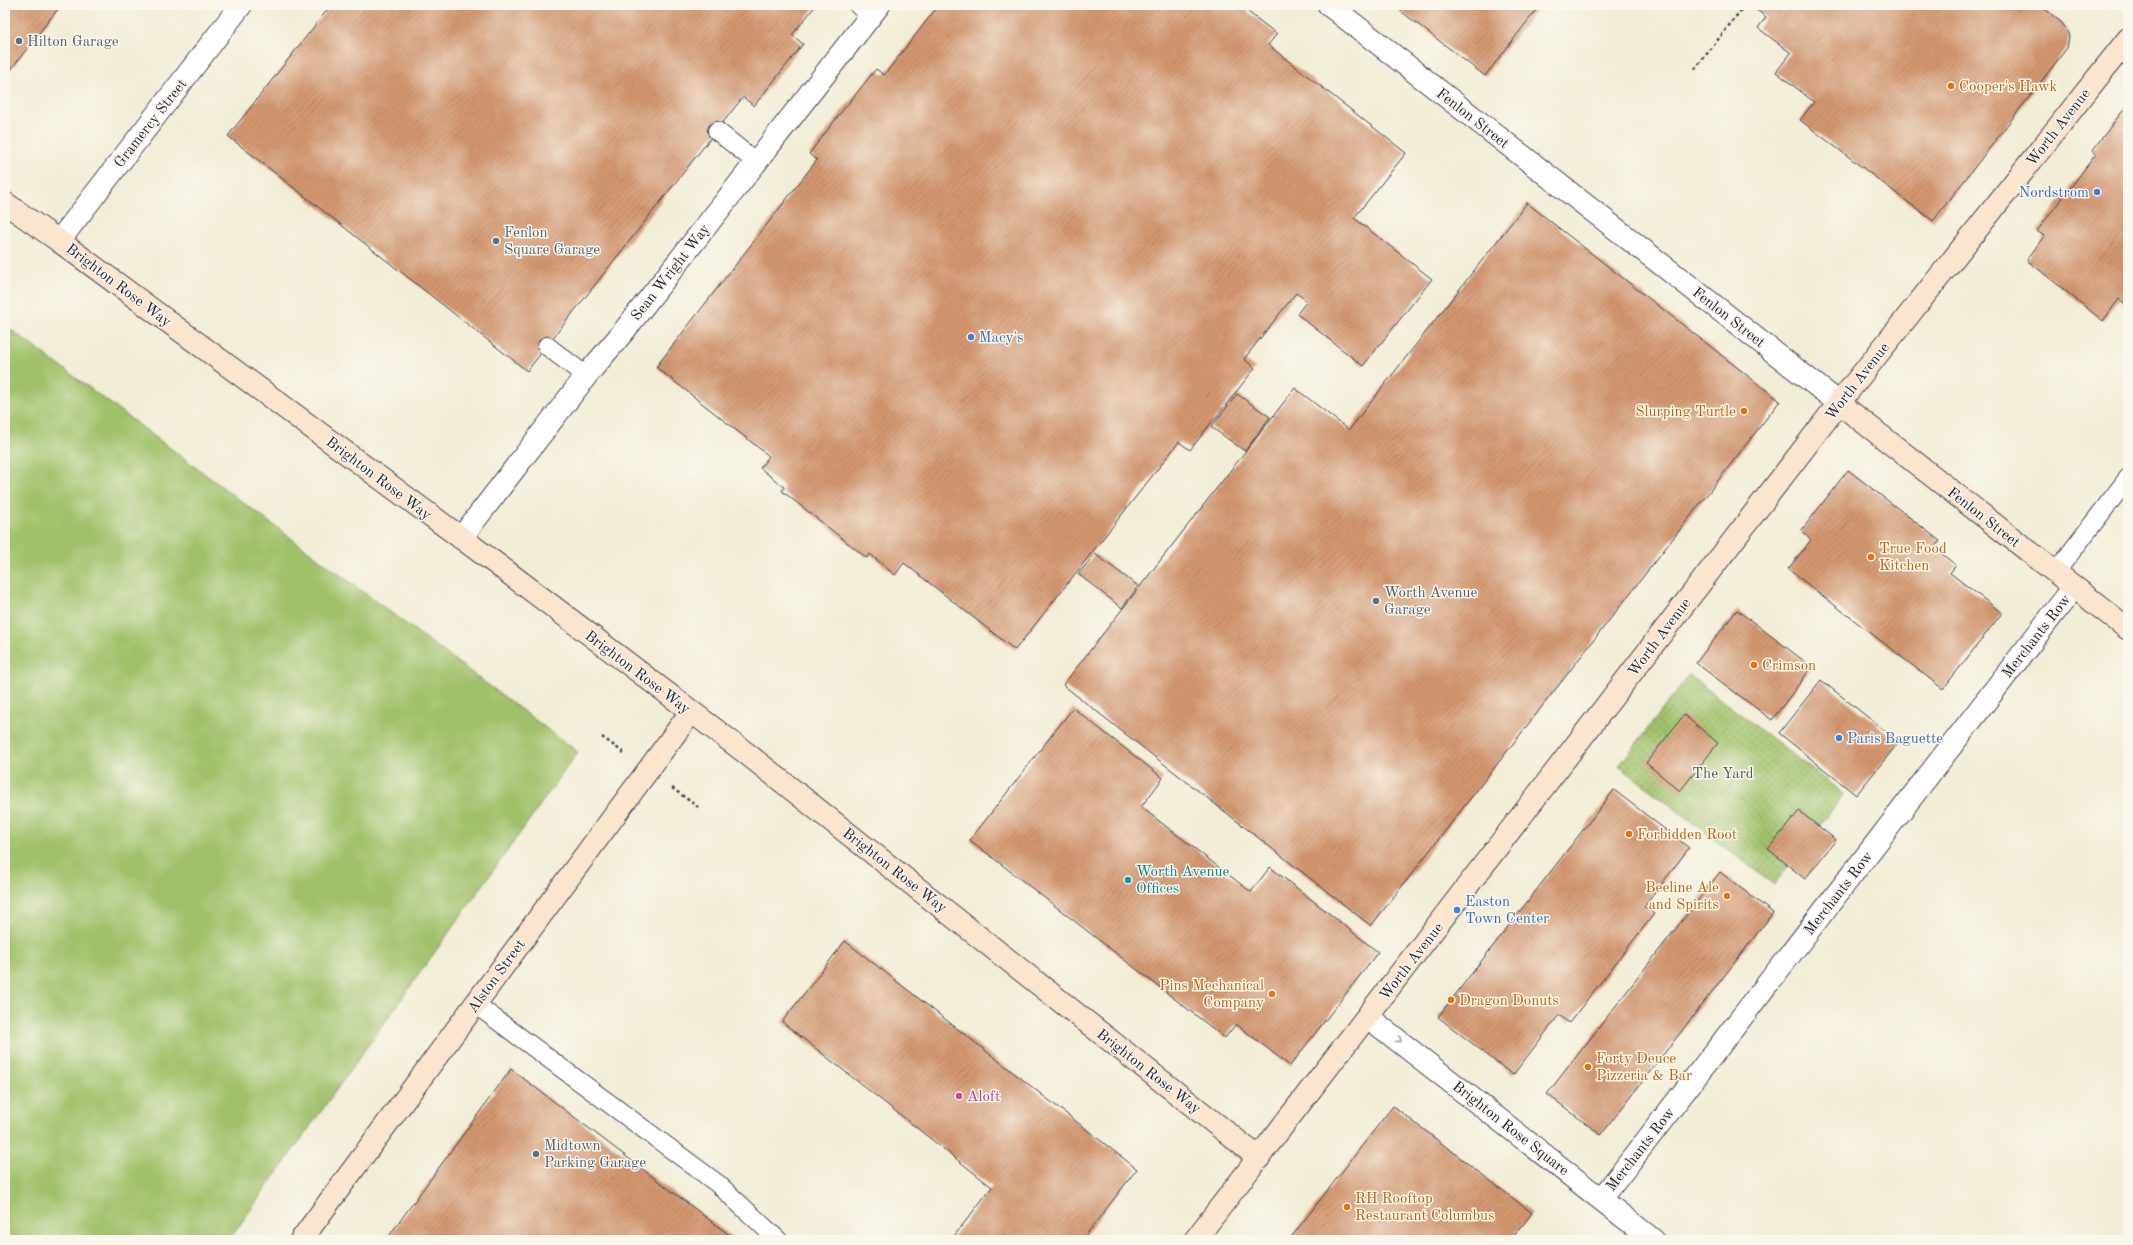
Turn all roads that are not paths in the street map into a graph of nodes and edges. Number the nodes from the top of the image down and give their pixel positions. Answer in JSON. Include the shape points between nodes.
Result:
{"nodes":[{"id":1,"x":241,"y":5,"type":"edge"},
{"id":2,"x":1329,"y":5,"type":"edge"},
{"id":3,"x":869,"y":8,"type":"edge"},
{"id":4,"x":2128,"y":39,"type":"edge"},
{"id":5,"x":716,"y":131,"type":"dead end"},
{"id":6,"x":756,"y":162,"type":"junction"},
{"id":7,"x":5,"y":203,"type":"edge"},
{"id":8,"x":59,"y":241,"type":"junction"},
{"id":9,"x":547,"y":346,"type":"dead end"},
{"id":10,"x":586,"y":376,"type":"junction"},
{"id":11,"x":1839,"y":403,"type":"junction"},
{"id":12,"x":2128,"y":478,"type":"edge"},
{"id":13,"x":460,"y":538,"type":"junction"},
{"id":14,"x":2055,"y":572,"type":"junction"},
{"id":15,"x":2074,"y":587,"type":"junction"},
{"id":16,"x":2128,"y":629,"type":"edge"},
{"id":17,"x":691,"y":712,"type":"junction"},
{"id":18,"x":475,"y":1004,"type":"junction"},
{"id":19,"x":1368,"y":1017,"type":"junction"},
{"id":20,"x":1259,"y":1158,"type":"junction"},
{"id":21,"x":1602,"y":1198,"type":"junction"},
{"id":22,"x":300,"y":1240,"type":"edge"},
{"id":23,"x":778,"y":1240,"type":"edge"},
{"id":24,"x":1195,"y":1240,"type":"edge"},
{"id":25,"x":1653,"y":1240,"type":"edge"}],
"edges":[{"from":1,"to":8,"type":"street","name":"Gramercy Street"},
{"from":2,"to":11,"type":"street","name":"Fenlon Street"},
{"from":3,"to":6,"type":"street","name":"Sean Wright Way"},
{"from":4,"to":11,"type":"street","name":"Worth Avenue"},
{"from":5,"to":6,"type":"lane"},
{"from":6,"to":10,"type":"street","name":"Sean Wright Way"},
{"from":7,"to":8,"type":"street","name":"Brighton Rose Way"},
{"from":8,"to":13,"type":"street","name":"Brighton Rose Way"},
{"from":9,"to":10,"type":"lane"},
{"from":10,"to":13,"type":"street","name":"Sean Wright Way"},
{"from":11,"to":14,"type":"street","name":"Fenlon Street"},
{"from":11,"to":19,"type":"street","name":"Worth Avenue"},
{"from":12,"to":14,"type":"lane"},
{"from":13,"to":17,"type":"street","name":"Brighton Rose Way"},
{"from":14,"to":15,"type":"street","name":"Fenlon Street"},
{"from":15,"to":16,"type":"street","name":"Fenlon Street"},
{"from":15,"to":21,"type":"street","name":"Merchants Row"},
{"from":17,"to":18,"type":"street","name":"Alston Street"},
{"from":17,"to":20,"type":"street","name":"Brighton Rose Way","via":[[900,873]]},
{"from":18,"to":22,"type":"street","name":"Alston Street"},
{"from":18,"to":23,"type":"lane","via":[[718,1184]]},
{"from":19,"to":20,"type":"street","name":"Worth Avenue"},
{"from":19,"to":21,"type":"street","name":"Brighton Rose Square","one_way":true},
{"from":20,"to":24,"type":"street","name":"Worth Avenue"},
{"from":21,"to":25,"type":"street","name":"Brighton Rose Square"}]}
